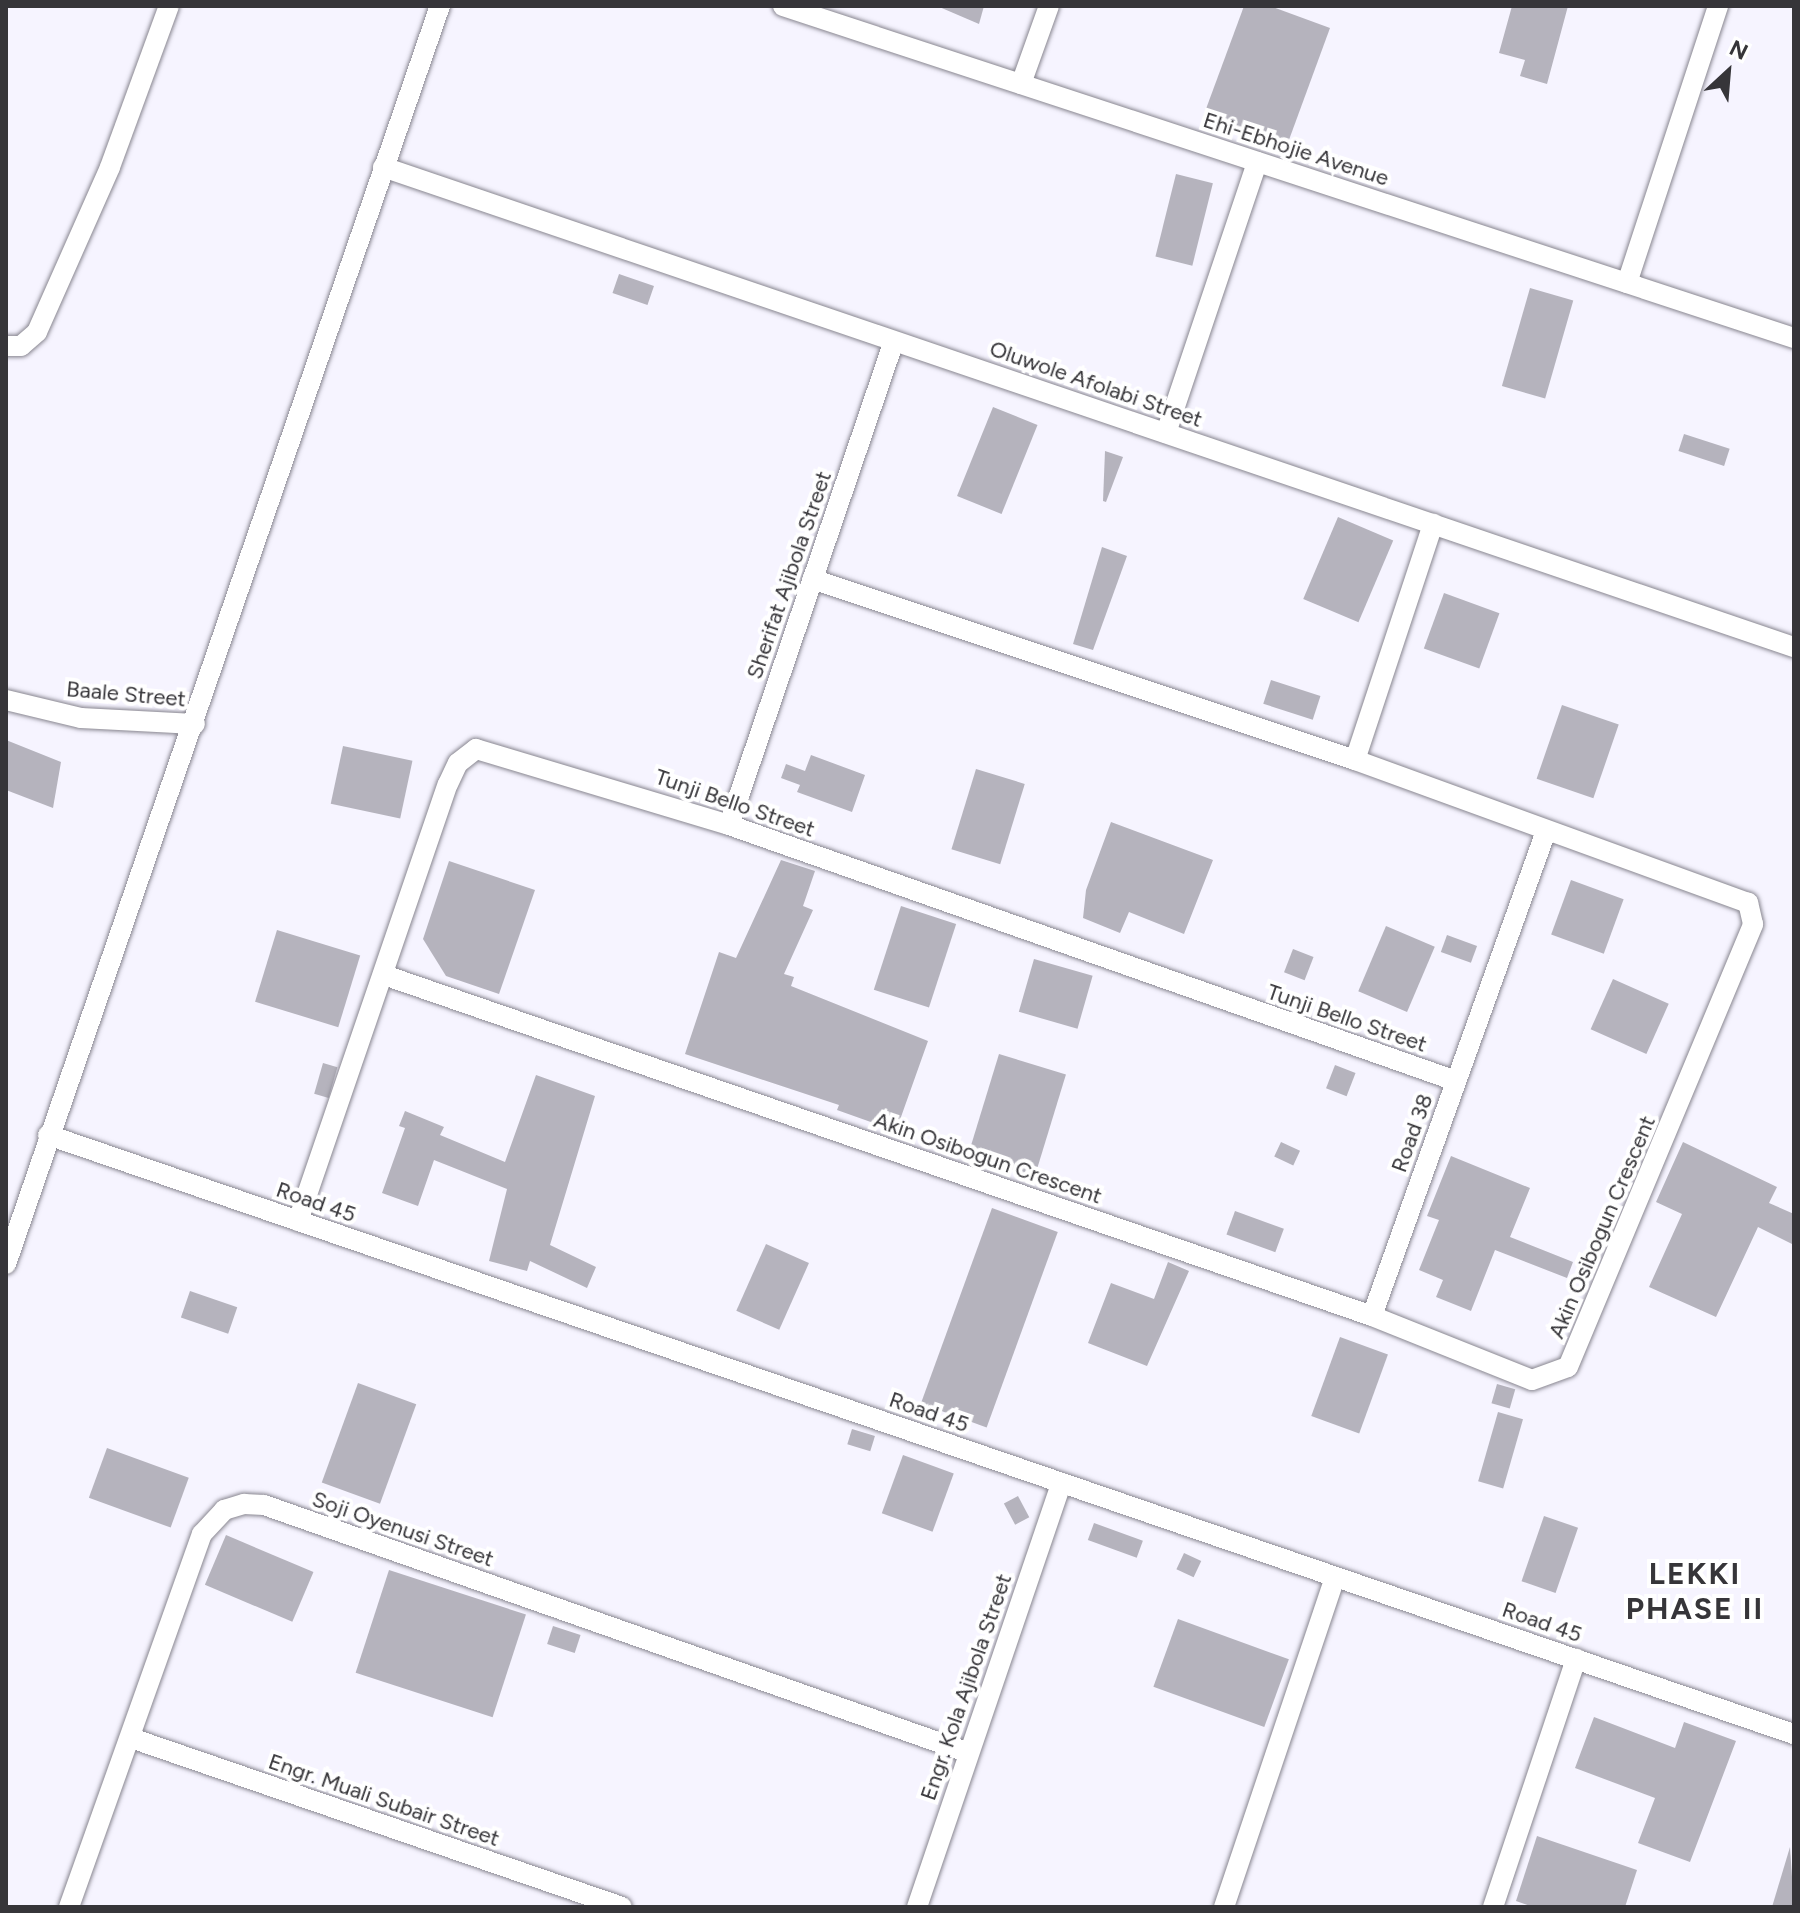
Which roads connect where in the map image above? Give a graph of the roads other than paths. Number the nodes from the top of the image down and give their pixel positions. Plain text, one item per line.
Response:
1 (169, 6) edge
2 (440, 6) edge
3 (783, 6) edge
4 (1049, 6) edge
5 (1718, 6) edge
6 (1021, 84) junction
7 (1257, 162) junction
8 (383, 167) junction
9 (1627, 283) junction
10 (1794, 338) edge
11 (894, 341) junction
12 (6, 346) edge
13 (1166, 433) junction
14 (1433, 524) junction
15 (812, 579) junction
16 (1794, 647) edge
17 (6, 700) edge
18 (195, 724) junction
19 (1355, 760) junction
20 (729, 825) junction
21 (1546, 831) junction
22 (384, 975) junction
23 (1456, 1081) junction
24 (48, 1135) junction
25 (298, 1221) junction
26 (12, 1227) edge
27 (6, 1264) edge
28 (1372, 1316) junction
29 (1061, 1483) junction
30 (1335, 1577) junction
31 (1576, 1659) junction
32 (1793, 1731) edge
33 (131, 1738) junction
34 (969, 1753) junction
35 (69, 1907) edge
36 (622, 1907) edge
37 (917, 1907) edge
38 (1224, 1907) edge
39 (1493, 1907) edge

1 - 12 street
2 - 8 street
3 - 6 street, Ehi-Ebhojie Avenue
4 - 6 street
5 - 9 street
6 - 7 street, Ehi-Ebhojie Avenue
7 - 9 street, Ehi-Ebhojie Avenue
7 - 13 street
8 - 11 street, Oluwole Afolabi Street
8 - 18 street
9 - 10 street, Ehi-Ebhojie Avenue
11 - 13 street, Oluwole Afolabi Street
11 - 15 street, Sherifat Ajibola Street
13 - 14 street, Oluwole Afolabi Street
14 - 16 street, Oluwole Afolabi Street
14 - 19 street
15 - 19 street, Akin Osibogun Crescent
15 - 20 street, Sherifat Ajibola Street
17 - 18 street, Baale Street
18 - 24 street
19 - 21 street, Akin Osibogun Crescent
20 - 22 street, Tunji Bello Street
20 - 23 street, Tunji Bello Street
21 - 23 street, Road 38
21 - 28 street, Akin Osibogun Crescent
22 - 25 street, Tunji Bello Street
22 - 28 street, Akin Osibogun Crescent
23 - 28 street, Road 38
24 - 25 street, Road 45
24 - 26 street
25 - 29 street, Road 45
26 - 27 street
29 - 30 street, Road 45
29 - 34 street, Engr. Kola Ajibola Street
30 - 31 street, Road 45
30 - 38 street
31 - 32 street, Road 45
31 - 39 street
33 - 34 street, Soji Oyenusi Street
33 - 35 street, Soji Oyenusi Street
33 - 36 street, Engr. Muali Subair Street
34 - 37 street, Engr. Kola Ajibola Street

